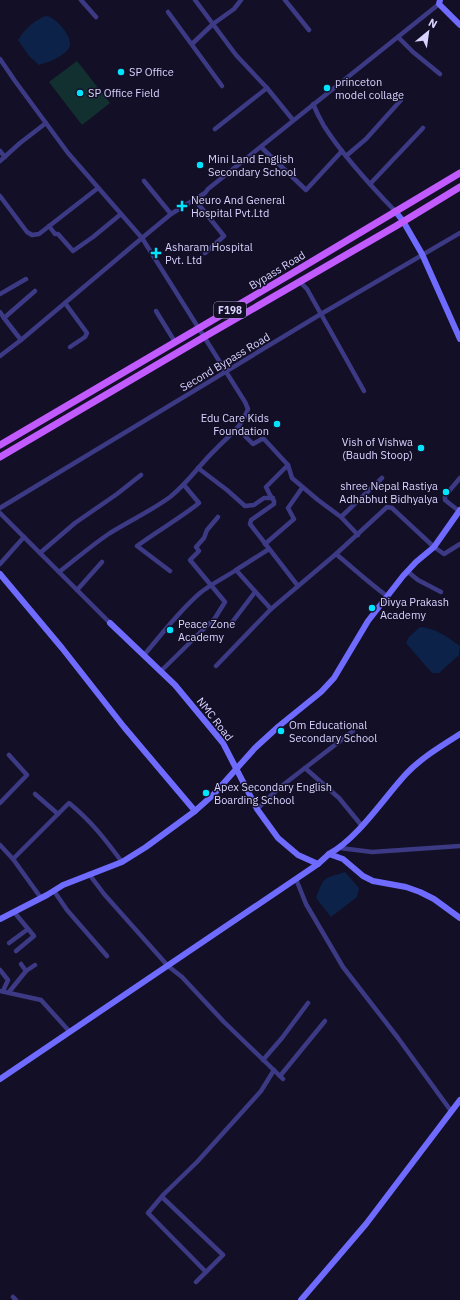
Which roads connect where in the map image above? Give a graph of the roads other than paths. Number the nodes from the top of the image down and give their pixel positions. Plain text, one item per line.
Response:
1 (81, 0) edge
2 (195, 0) edge
3 (241, 0) edge
4 (285, 0) edge
5 (439, 2) edge
6 (168, 12) dead end
7 (96, 17) dead end
8 (459, 22) edge
9 (213, 24) junction
10 (309, 30) dead end
11 (398, 37) junction
12 (192, 44) junction
13 (0, 59) edge
14 (440, 74) dead end
15 (222, 86) dead end
16 (267, 88) junction
17 (401, 100) dead end
18 (313, 104) junction
19 (293, 120) junction
20 (46, 123) junction
21 (423, 128) dead end
22 (215, 129) dead end
23 (261, 147) junction
24 (0, 151) edge
25 (342, 151) junction
26 (346, 156) junction
27 (5, 157) junction
28 (0, 161) edge
29 (460, 173) edge
30 (144, 181) dead end
31 (370, 184) junction
32 (460, 187) edge
33 (98, 188) junction
34 (0, 196) edge
35 (195, 200) junction
36 (395, 211) junction
37 (121, 214) junction
38 (171, 214) junction
39 (404, 221) junction
40 (49, 226) junction
41 (460, 233) edge
42 (142, 238) junction
43 (205, 253) dead end
44 (422, 254) junction
45 (26, 279) dead end
46 (300, 282) junction
47 (35, 291) dead end
48 (0, 294) edge
49 (65, 303) junction
50 (156, 311) dead end
51 (0, 312) edge
52 (321, 314) junction
53 (4, 318) junction
54 (199, 328) junction
55 (459, 336) edge
56 (204, 337) junction
57 (21, 340) junction
58 (175, 342) junction
59 (70, 347) dead end
60 (0, 356) edge
61 (226, 372) junction
62 (364, 391) dead end
63 (238, 429) junction
64 (0, 445) edge
65 (0, 457) edge
66 (288, 465) junction
67 (198, 468) junction
68 (141, 475) dead end
69 (382, 478) dead end
70 (460, 478) edge
71 (184, 485) junction
72 (302, 488) junction
73 (273, 498) junction
74 (0, 508) edge
75 (459, 511) edge
76 (0, 513) edge
77 (218, 517) dead end
78 (341, 517) junction
79 (358, 535) junction
80 (24, 537) junction
81 (265, 544) junction
82 (460, 544) edge
83 (434, 547) junction
84 (269, 549) junction
85 (40, 553) junction
86 (336, 554) junction
87 (102, 562) dead end
88 (0, 564) edge
89 (170, 570) dead end
90 (236, 570) junction
91 (407, 571) junction
92 (59, 572) junction
93 (0, 574) edge
94 (211, 585) junction
95 (298, 586) junction
96 (77, 590) junction
97 (255, 592) junction
98 (441, 592) dead end
99 (387, 596) junction
100 (271, 609) junction
101 (110, 623) joint
102 (230, 625) dead end
103 (144, 655) junction
104 (216, 666) dead end
105 (161, 671) junction
106 (353, 731) dead end
107 (460, 734) edge
108 (9, 755) dead end
109 (305, 768) junction
110 (236, 770) junction
111 (35, 794) dead end
112 (0, 803) edge
113 (257, 808) junction
114 (195, 811) junction
115 (58, 814) junction
116 (362, 826) junction
117 (0, 845) edge
118 (460, 846) edge
119 (340, 848) junction
120 (329, 854) junction
121 (13, 859) junction
122 (122, 862) junction
123 (318, 864) junction
124 (89, 874) junction
125 (296, 879) junction
126 (54, 891) junction
127 (41, 898) junction
128 (14, 912) junction
129 (460, 918) edge
130 (0, 919) edge
131 (28, 929) junction
132 (9, 943) dead end
133 (16, 951) dead end
134 (107, 956) dead end
135 (21, 964) dead end
136 (35, 965) dead end
137 (168, 966) junction
138 (0, 970) edge
139 (26, 971) junction
140 (4, 991) edge
141 (308, 1003) dead end
142 (325, 1021) dead end
143 (70, 1032) junction
144 (263, 1060) junction
145 (274, 1070) junction
146 (0, 1079) edge
147 (460, 1100) edge
148 (451, 1111) junction
149 (162, 1196) junction
150 (206, 1272) junction
151 (196, 1282) dead end
152 (301, 1300) edge

1 - 7 street
2 - 9 street
3 - 9 street
4 - 10 street
5 - 8 street
5 - 11 street
6 - 12 street
9 - 12 street
9 - 16 street
11 - 14 street
11 - 18 street
12 - 15 street
13 - 20 street
16 - 19 street
16 - 22 street
17 - 26 street
18 - 19 street
18 - 25 street
19 - 23 street
20 - 27 street
20 - 33 street
21 - 31 street
23 - 25 street
23 - 35 street
24 - 27 street
25 - 26 street
26 - 31 street
27 - 28 street
29 - 36 main road, Bypass Road / F198
30 - 38 street
31 - 36 street
32 - 39 main road, Bypass Road / F198
33 - 37 street
33 - 40 street
34 - 40 street
35 - 38 street
35 - 43 street
36 - 39 street
36 - 54 main road, Bypass Road / F198
37 - 40 street
37 - 42 street
38 - 42 street
39 - 44 street
39 - 46 main road, Bypass Road / F198
41 - 44 street, Second Bypass Road
42 - 49 street
42 - 54 street
44 - 52 street, Second Bypass Road
44 - 55 street
45 - 48 street
46 - 52 street
46 - 56 main road, Bypass Road / F198
47 - 53 street
49 - 57 street
49 - 59 street
50 - 58 street
51 - 53 street
52 - 61 street, Second Bypass Road
52 - 62 street
53 - 57 street
54 - 56 street
54 - 58 main road, Bypass Road / F198
56 - 61 street
56 - 65 main road, Bypass Road / F198
57 - 60 street
58 - 64 main road, Bypass Road / F198
61 - 63 street
61 - 74 street, Second Bypass Road
63 - 66 street
63 - 67 street
66 - 72 street
66 - 73 street
67 - 71 street
67 - 73 street
68 - 85 street
69 - 78 street
70 - 75 street
71 - 89 street
71 - 92 street
72 - 78 street
72 - 81 street
73 - 81 street
75 - 83 street
76 - 80 street, NMC Road
77 - 94 street
78 - 79 street
79 - 83 street
79 - 86 street
80 - 85 street, NMC Road
80 - 88 street
81 - 84 street
82 - 83 street
83 - 91 street
84 - 90 street
84 - 95 street
85 - 92 street, NMC Road
86 - 95 street
86 - 99 street
87 - 96 street
90 - 94 street
90 - 97 street
91 - 98 street
91 - 99 street
92 - 96 street, NMC Road
93 - 114 street
94 - 103 street
94 - 105 street
95 - 100 street
96 - 101 street, NMC Road
97 - 100 street
97 - 102 street
99 - 110 street
100 - 104 street
101 - 103 street, NMC Road
103 - 105 street, NMC Road
105 - 110 street, NMC Road
106 - 109 street
107 - 116 street
108 - 112 street
109 - 113 street
109 - 116 street
110 - 113 street, NMC Road
110 - 114 street
111 - 115 street
113 - 123 street, NMC Road
114 - 122 street
115 - 121 street
115 - 122 street
116 - 119 street
117 - 121 street
118 - 119 street
119 - 120 street
120 - 123 street
120 - 129 street
121 - 127 street
122 - 124 street
123 - 125 street
124 - 126 street
124 - 137 street
125 - 137 street
125 - 148 street
126 - 127 street
126 - 134 street
127 - 128 street
128 - 130 street
128 - 131 street
131 - 132 street
131 - 133 street
135 - 139 street
136 - 139 street
137 - 143 street
137 - 144 street
138 - 140 street
139 - 140 street
140 - 143 street
141 - 144 street
142 - 145 street
143 - 146 street
144 - 145 street
145 - 149 street
147 - 148 street
148 - 152 street
149 - 150 street
149 - 150 street
150 - 151 street

